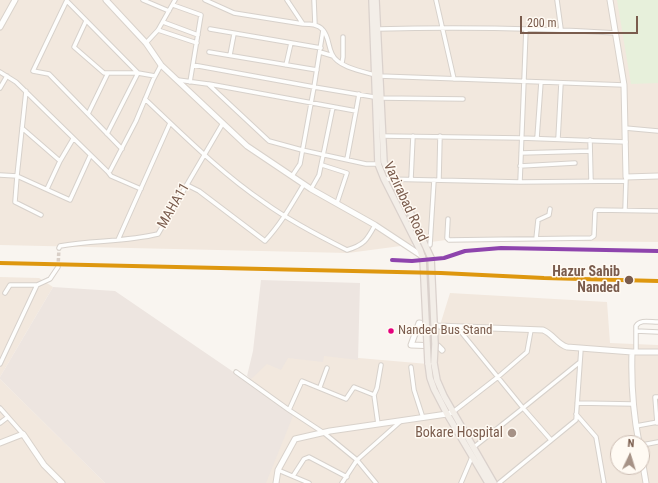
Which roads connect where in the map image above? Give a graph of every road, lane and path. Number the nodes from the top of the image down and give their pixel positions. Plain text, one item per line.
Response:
1 (15, 0) edge
2 (106, 0) edge
3 (114, 0) edge
4 (143, 0) edge
5 (175, 0) edge
6 (205, 0) edge
7 (287, 0) edge
8 (314, 0) edge
9 (372, 0) edge
10 (376, 0) edge
11 (436, 0) edge
12 (556, 0) edge
13 (610, 0) edge
14 (67, 1) edge
15 (209, 1) edge
16 (173, 4) junction
17 (112, 6) junction
18 (169, 11) junction
19 (2, 17) edge
20 (86, 21) junction
21 (163, 22) junction
22 (303, 24) junction
23 (315, 25) junction
24 (0, 27) edge
25 (442, 27) junction
26 (210, 29) dead end
27 (378, 29) junction
28 (526, 29) junction
29 (158, 30) junction
30 (323, 30) junction
31 (562, 30) junction
32 (616, 33) junction
33 (234, 34) junction
34 (198, 35) junction
35 (343, 37) dead end
36 (146, 43) junction
37 (291, 43) junction
38 (197, 44) junction
39 (320, 50) junction
40 (209, 52) dead end
41 (230, 55) junction
42 (333, 56) junction
43 (342, 63) junction
44 (161, 65) junction
45 (193, 65) junction
46 (286, 65) junction
47 (317, 70) junction
48 (0, 72) edge
49 (108, 73) junction
50 (138, 73) junction
51 (377, 75) junction
52 (7, 76) junction
53 (156, 76) junction
54 (454, 79) junction
55 (178, 80) junction
56 (190, 82) junction
57 (523, 82) junction
58 (541, 82) junction
59 (561, 83) junction
60 (208, 84) junction
61 (624, 85) junction
62 (314, 87) junction
63 (0, 88) edge
64 (26, 91) junction
65 (359, 94) junction
66 (378, 97) junction
67 (145, 99) junction
68 (463, 99) dead end
69 (311, 102) junction
70 (333, 106) junction
71 (356, 111) junction
72 (88, 114) junction
73 (170, 123) junction
74 (223, 123) junction
75 (22, 128) junction
76 (625, 128) junction
77 (658, 131) edge
78 (107, 134) junction
79 (382, 136) junction
80 (413, 136) junction
81 (440, 136) junction
82 (72, 138) junction
83 (521, 138) junction
84 (537, 138) junction
85 (558, 139) junction
86 (590, 140) junction
87 (626, 142) junction
88 (122, 149) junction
89 (302, 150) junction
90 (590, 150) junction
91 (521, 153) junction
92 (324, 154) junction
93 (204, 155) junction
94 (90, 156) junction
95 (347, 159) junction
96 (60, 161) junction
97 (575, 163) dead end
98 (381, 164) junction
99 (322, 165) junction
100 (520, 166) junction
101 (108, 172) junction
102 (0, 175) edge
103 (16, 176) junction
104 (292, 176) junction
105 (658, 176) edge
106 (391, 178) junction
107 (384, 179) junction
108 (411, 179) junction
109 (626, 179) junction
110 (434, 180) junction
111 (439, 180) junction
112 (591, 181) junction
113 (520, 182) junction
114 (187, 184) junction
115 (304, 184) junction
116 (47, 189) junction
117 (141, 189) junction
118 (311, 189) junction
119 (337, 203) junction
120 (550, 209) dead end
121 (625, 210) junction
122 (658, 211) edge
123 (41, 215) dead end
124 (285, 215) junction
125 (448, 219) dead end
126 (375, 224) junction
127 (536, 239) junction
128 (118, 240) junction
129 (430, 244) dead end
130 (59, 248) dead end
131 (423, 257) junction
132 (58, 267) tunnel mouth
133 (37, 285) junction
134 (6, 293) dead end
135 (658, 322) edge
136 (457, 327) junction
137 (531, 330) junction
138 (636, 331) junction
139 (658, 332) edge
140 (581, 349) junction
141 (442, 350) dead end
142 (634, 352) junction
143 (658, 352) edge
144 (580, 362) junction
145 (431, 363) junction
146 (0, 364) edge
147 (381, 364) dead end
148 (411, 367) dead end
149 (327, 368) dead end
150 (236, 372) dead end
151 (498, 378) junction
152 (320, 387) junction
153 (374, 395) junction
154 (658, 397) edge
155 (577, 403) junction
156 (633, 404) junction
157 (0, 408) edge
158 (523, 408) junction
159 (289, 410) junction
160 (453, 412) junction
161 (447, 414) junction
162 (576, 414) junction
163 (8, 417) junction
164 (423, 418) junction
165 (401, 421) junction
166 (658, 422) edge
167 (0, 423) edge
168 (378, 424) junction
169 (636, 426) junction
170 (464, 431) junction
171 (324, 433) junction
172 (23, 434) junction
173 (459, 434) junction
174 (638, 435) edge
175 (551, 440) junction
176 (0, 443) edge
177 (474, 447) junction
178 (472, 457) junction
179 (357, 460) junction
180 (278, 470) junction
181 (293, 476) junction
182 (346, 476) junction
183 (62, 483) edge
184 (276, 483) edge
185 (309, 483) edge
186 (342, 483) edge
187 (376, 483) edge
188 (462, 483) edge
189 (488, 483) edge
190 (494, 483) edge
191 (499, 483) edge
192 (604, 483) edge

1 - 19 street
2 - 17 street
3 - 17 street
4 - 18 street
5 - 16 street
6 - 15 street
7 - 22 street
8 - 23 street
9 - 51 main road, Vazirabad Road
10 - 27 main road, Vazirabad Road
11 - 25 street
12 - 31 street
13 - 32 street
14 - 20 street
14 - 72 street
15 - 22 street
16 - 18 street
16 - 34 street
17 - 36 street
18 - 21 street
19 - 24 street
20 - 49 street
20 - 50 street
21 - 29 street
21 - 34 street
22 - 23 street
23 - 30 street
25 - 27 street
25 - 28 street
25 - 54 street
26 - 33 street
27 - 51 main road, Vazirabad Road
28 - 31 street
28 - 57 street
29 - 36 street
29 - 38 street
30 - 39 street
30 - 42 street
31 - 32 street
32 - 61 street
33 - 37 street
33 - 41 street
34 - 38 street
35 - 43 street
36 - 44 street
37 - 39 street
37 - 46 street
38 - 45 street
39 - 42 street
39 - 47 street
40 - 41 street
41 - 46 street
42 - 43 street
43 - 51 street
44 - 53 street
44 - 55 street
45 - 56 street
45 - 62 street
46 - 47 street
47 - 62 street
48 - 52 street
49 - 50 street
49 - 72 street
50 - 53 street
50 - 78 street
51 - 54 street
51 - 66 main road, Vazirabad Road
52 - 63 street
52 - 64 street
53 - 67 street
54 - 57 street
55 - 56 street
55 - 74 street
56 - 60 street
57 - 58 street
57 - 83 street
58 - 59 street
58 - 84 street
59 - 61 street
59 - 85 street
60 - 69 street
60 - 89 street
61 - 76 street
62 - 65 street
62 - 69 street
64 - 75 street
64 - 82 street
65 - 66 street
65 - 71 street
66 - 68 street
66 - 79 main road, Vazirabad Road
66 - 98 main road, Vazirabad Road
67 - 73 street
67 - 88 street
69 - 70 street
69 - 89 street
70 - 71 street
70 - 92 street
71 - 95 street
72 - 78 street
73 - 93 street
73 - 117 street
74 - 93 street, MAHA11
74 - 104 street
75 - 96 street
75 - 103 street
76 - 77 street
76 - 87 street
78 - 88 street
79 - 80 street
79 - 98 main road, Vazirabad Road
80 - 81 street
80 - 108 street
81 - 83 street
81 - 111 street
82 - 94 street
82 - 96 street
83 - 84 street
83 - 91 street
84 - 85 street
85 - 86 street
86 - 87 street
86 - 90 street
87 - 109 street
88 - 101 street
89 - 92 street
89 - 104 street
90 - 91 street
90 - 112 street
91 - 100 street
92 - 95 street
92 - 99 street
93 - 114 street, MAHA11
93 - 124 street
94 - 101 street
94 - 116 street
95 - 98 street
96 - 116 street
97 - 100 street
98 - 106 main road, Vazirabad Road
98 - 107 main road, Vazirabad Road
99 - 118 street
99 - 119 street
100 - 113 street
101 - 117 street
102 - 103 street
103 - 116 street
103 - 123 street
104 - 115 street
105 - 109 street
106 - 107 street
106 - 108 street
106 - 145 main road, Vazirabad Road, bridge
107 - 131 main road, Vazirabad Road
108 - 110 street
109 - 112 street
109 - 121 street
110 - 111 street
110 - 129 street
111 - 113 street
112 - 113 street
114 - 124 street
114 - 128 street, MAHA11
115 - 118 street
115 - 124 street
117 - 128 street
118 - 119 street
119 - 126 street
120 - 127 street
121 - 122 street
121 - 127 street
124 - 126 street
125 - 127 street
126 - 131 street
128 - 130 street, MAHA11
131 - 145 main road, Vazirabad Road, bridge
132 - 133 street
133 - 134 street
133 - 146 street
135 - 138 street
136 - 137 street
136 - 141 street
136 - 151 street
137 - 140 street
137 - 151 street
138 - 139 street
138 - 142 street
140 - 142 street
140 - 144 street
142 - 143 street
142 - 156 street
144 - 155 street
144 - 158 street
145 - 160 main road, Vazirabad Road
145 - 161 main road, Vazirabad Road
147 - 153 street
148 - 164 street
149 - 152 street
150 - 159 street
151 - 158 street
151 - 160 street
152 - 153 street
152 - 159 street
153 - 168 street
154 - 166 street
155 - 156 street
155 - 162 street
156 - 169 street
157 - 163 street
158 - 175 street
158 - 177 street
159 - 171 street
160 - 161 street
160 - 170 main road, Vazirabad Road
161 - 164 street
161 - 173 main road, Vazirabad Road
162 - 175 street
162 - 192 street
163 - 167 street
163 - 172 street
164 - 165 street
165 - 168 street
165 - 179 street
166 - 169 street
168 - 171 street
169 - 174 street
170 - 173 main road
170 - 177 main road, Vazirabad Road
171 - 179 street
171 - 180 street
172 - 176 street
172 - 183 street
173 - 178 main road, Vazirabad Road
175 - 191 street
177 - 190 main road, Vazirabad Road
178 - 188 street
178 - 189 main road, Vazirabad Road
179 - 182 street
179 - 187 street
180 - 181 street
180 - 184 street
181 - 182 street
181 - 185 street
182 - 186 street

